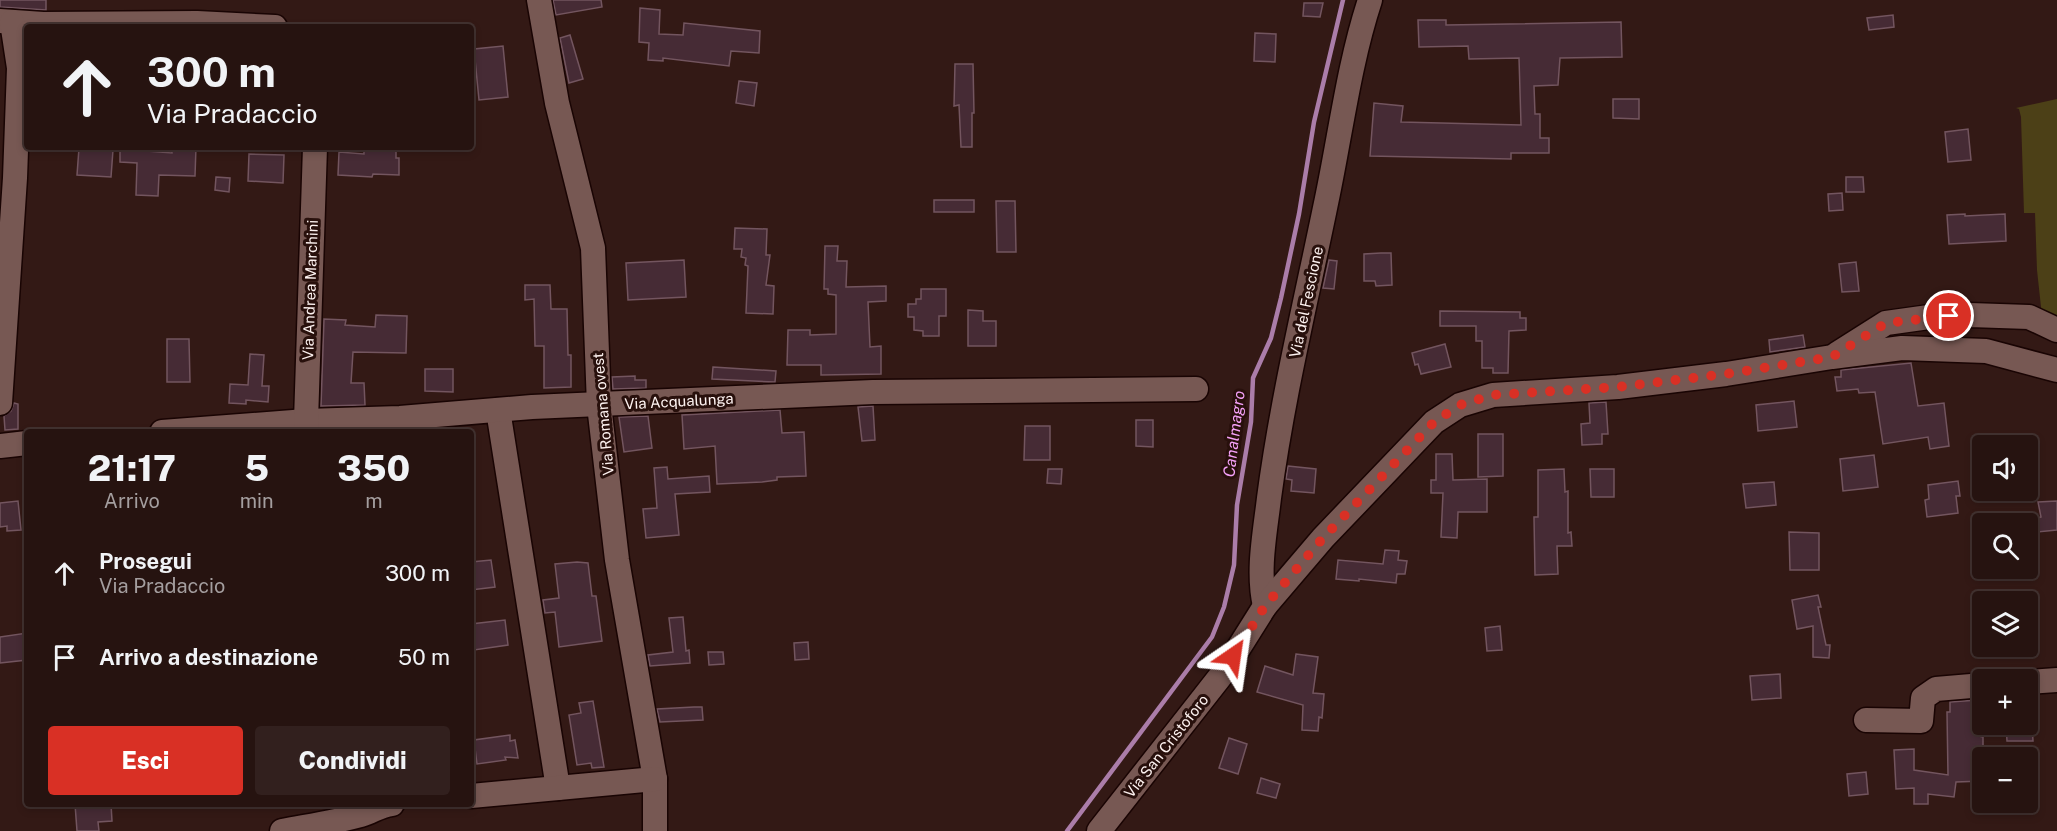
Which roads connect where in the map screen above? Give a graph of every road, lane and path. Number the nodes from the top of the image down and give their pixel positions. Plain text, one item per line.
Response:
1 (539, 0) edge
2 (1370, 0) edge
3 (6, 21) edge
4 (43, 24) edge
5 (43, 24) edge
6 (228, 24) edge
7 (315, 150) edge
8 (2057, 330) edge
9 (1832, 357) junction
10 (2057, 370) edge
11 (1196, 388) dead end
12 (0, 403) edge
13 (599, 405) junction
14 (498, 410) junction
15 (401, 425) edge
16 (306, 427) edge
17 (248, 429) edge
18 (24, 443) edge
19 (0, 446) edge
20 (1265, 606) junction
21 (2057, 680) edge
22 (2038, 681) edge
23 (1972, 686) edge
24 (1866, 720) dead end
25 (655, 779) junction
26 (558, 788) junction
27 (474, 796) edge
28 (378, 807) edge
29 (282, 831) edge
30 (655, 831) edge
31 (1099, 831) edge

1 - 13 street, Via Romana ovest
2 - 20 street, Via del Fescione
3 - 4 street
3 - 12 street
5 - 6 street
7 - 16 street, Via Andrea Marchini
8 - 9 street
9 - 10 street, Via San Cristoforo
9 - 20 street, Via San Cristoforo
11 - 13 street, Via Acqualunga
13 - 14 street, Via Acqualunga
13 - 25 street, Via Romana ovest
14 - 15 street, Via Acqualunga
14 - 26 street
15 - 16 street, Via Acqualunga
16 - 17 street, Via Acqualunga
18 - 19 street
20 - 31 street, Via San Cristoforo
21 - 22 street
23 - 24 street
25 - 26 street
25 - 30 street, Via Romana ovest
26 - 27 street
28 - 29 street

